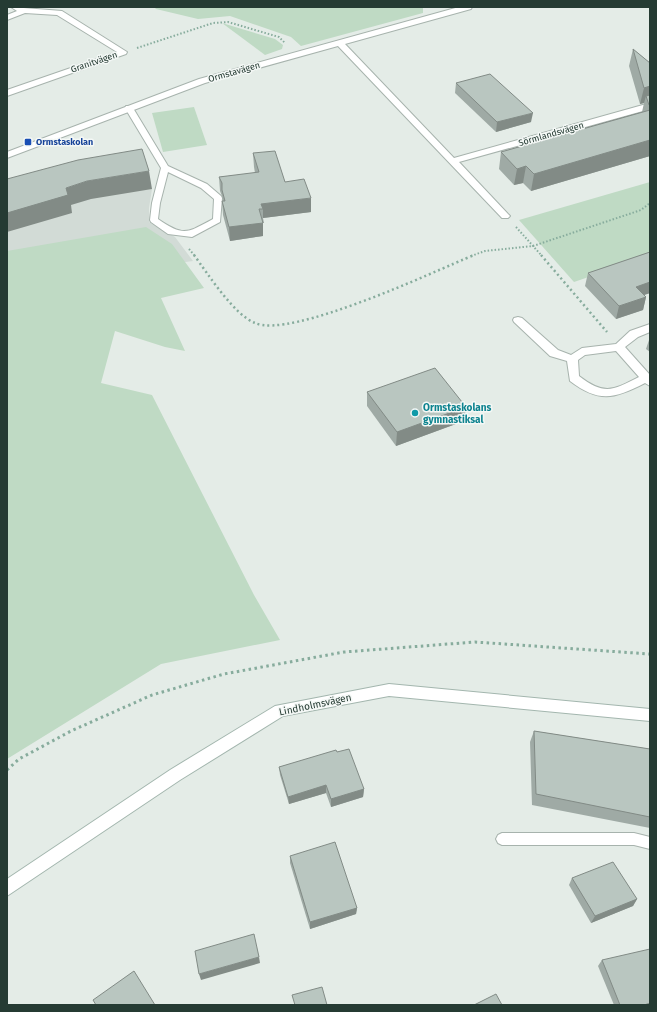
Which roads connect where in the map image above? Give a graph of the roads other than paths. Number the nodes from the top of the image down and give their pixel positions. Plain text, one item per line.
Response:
1 (15, 7) edge
2 (468, 7) edge
3 (24, 10) junction
4 (7, 18) edge
5 (339, 42) junction
6 (7, 93) edge
7 (650, 106) edge
8 (129, 108) junction
9 (7, 155) edge
10 (453, 161) junction
11 (165, 168) junction
12 (505, 216) road end
13 (518, 320) dead end
14 (650, 328) edge
15 (619, 346) junction
16 (572, 359) junction
17 (648, 380) edge
18 (650, 715) edge
19 (502, 839) dead end
20 (650, 843) edge
21 (7, 888) edge

1 - 3 street, Granitvägen
2 - 5 street, Ormstavägen
3 - 4 street
3 - 6 street, Granitvägen
5 - 8 street, Ormstavägen
5 - 10 street
7 - 10 street, Sörmlandsvägen
8 - 9 street, Ormstavägen
8 - 11 lane
10 - 12 street
11 - 11 lane
13 - 16 street
14 - 15 street
15 - 16 street
15 - 17 street
16 - 17 street
18 - 21 street, Lindholmsvägen
19 - 20 lane

